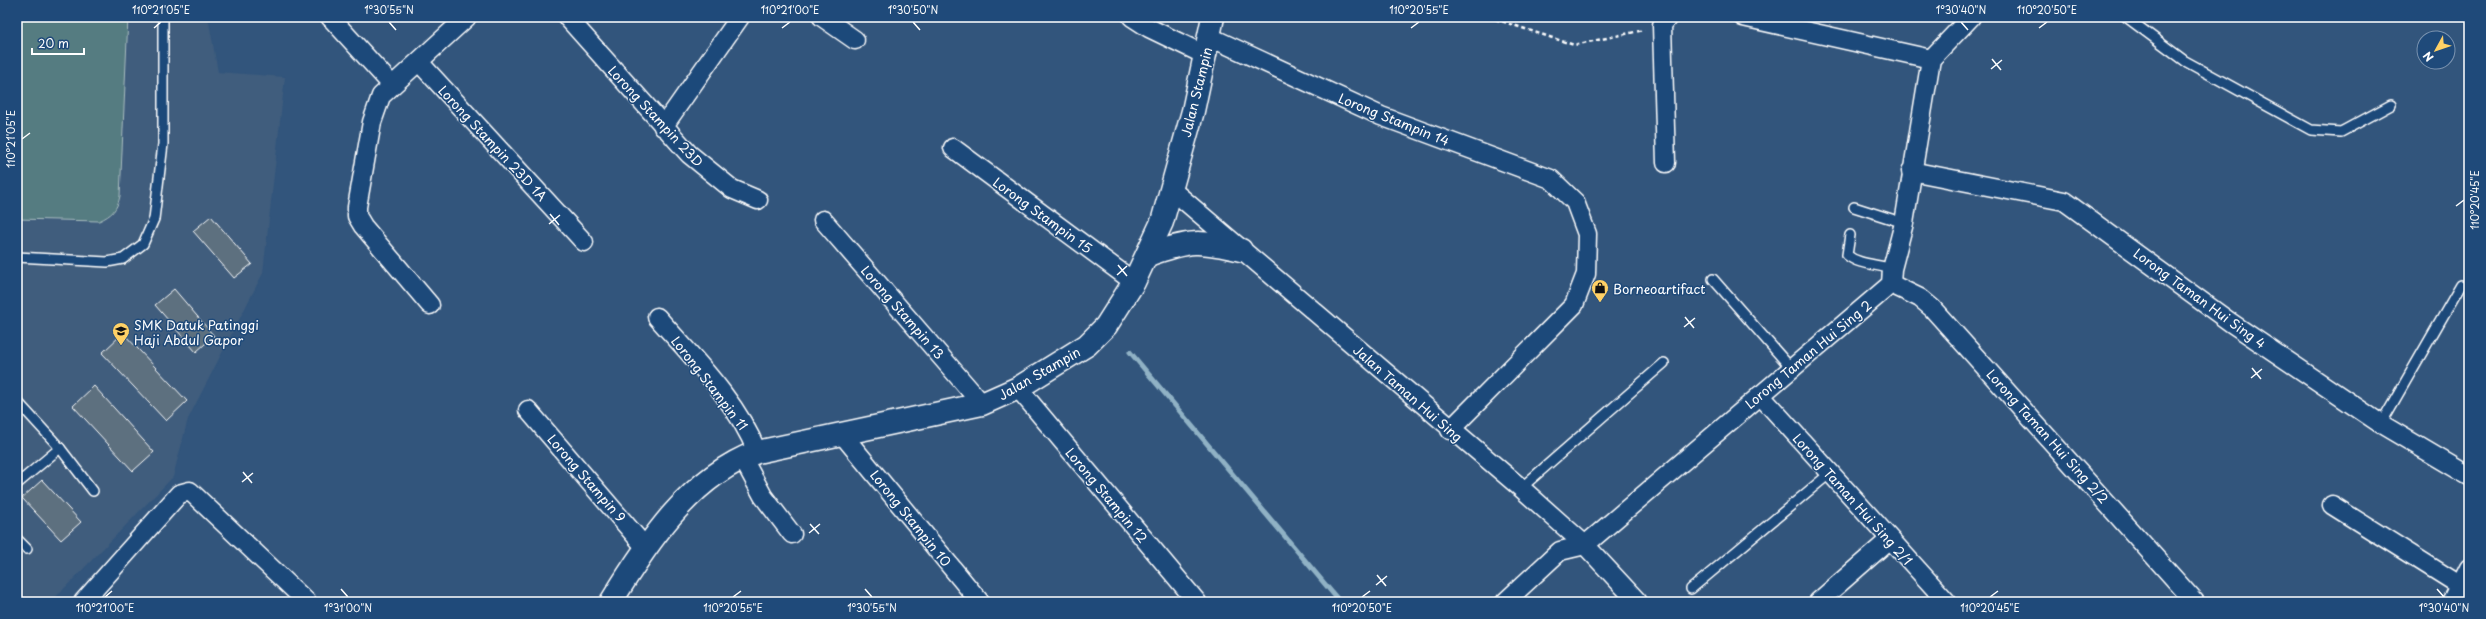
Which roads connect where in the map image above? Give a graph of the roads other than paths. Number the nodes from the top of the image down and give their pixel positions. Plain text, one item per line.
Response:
1 (163, 17) edge
2 (330, 17) edge
3 (467, 17) edge
4 (567, 17) edge
5 (740, 17) edge
6 (822, 17) edge
7 (1132, 17) edge
8 (1743, 17) edge
9 (1971, 17) edge
10 (2126, 17) edge
11 (1665, 21) edge
12 (1209, 36) edge
13 (855, 40) dead end
14 (1931, 59) junction
15 (419, 62) junction
16 (391, 84) junction
17 (2391, 105) dead end
18 (663, 127) junction
19 (952, 148) dead end
20 (1666, 163) dead end
21 (1911, 171) junction
22 (1172, 190) junction
23 (758, 200) dead end
24 (1854, 207) dead end
25 (823, 220) dead end
26 (1904, 223) junction
27 (1850, 235) dead end
28 (584, 242) dead end
29 (1242, 250) junction
30 (1148, 255) junction
31 (17, 257) edge
32 (1891, 277) junction
33 (1713, 279) dead end
34 (1134, 282) junction
35 (2461, 285) dead end
36 (430, 305) dead end
37 (657, 318) dead end
38 (1664, 363) dead end
39 (1791, 368) junction
40 (1018, 388) junction
41 (1760, 395) junction
42 (17, 401) edge
43 (982, 404) junction
44 (528, 410) dead end
45 (2381, 424) junction
46 (1450, 430) junction
47 (842, 434) junction
48 (60, 448) junction
49 (750, 454) junction
50 (1829, 474) junction
51 (2469, 476) edge
52 (17, 484) edge
53 (1521, 488) junction
54 (93, 491) dead end
55 (2332, 505) dead end
56 (792, 534) dead end
57 (17, 538) edge
58 (1889, 540) junction
59 (1585, 545) junction
60 (646, 547) junction
61 (27, 549) dead end
62 (2469, 568) edge
63 (2464, 588) edge
64 (1691, 589) dead end
65 (83, 602) edge
66 (307, 602) edge
67 (611, 602) edge
68 (980, 602) edge
69 (1197, 602) edge
70 (1505, 602) edge
71 (1638, 602) edge
72 (1818, 602) edge
73 (1947, 602) edge
74 (2195, 602) edge
75 (2452, 602) edge

1 - 31 lane
2 - 16 street
3 - 15 street
4 - 18 street, Lorong Stampin 23D
5 - 18 street
6 - 13 street
7 - 12 street, Lorong Stampin 14
8 - 14 street
9 - 14 street
10 - 17 lane
11 - 20 street
12 - 22 street, Jalan Stampin
12 - 46 street, Lorong Stampin 14
14 - 21 street
15 - 16 street
15 - 28 street, Lorong Stampin 23D 1A
16 - 36 street
18 - 23 street, Lorong Stampin 23D
19 - 34 street, Lorong Stampin 15
21 - 26 street
21 - 45 street, Lorong Taman Hui Sing 4
22 - 29 street, Jalan Taman Hui Sing
22 - 30 street, Jalan Stampin
24 - 26 lane
25 - 43 street, Lorong Stampin 13
26 - 32 street
27 - 32 lane
29 - 30 street
29 - 46 street, Jalan Taman Hui Sing
30 - 34 street, Jalan Stampin
32 - 39 street, Lorong Taman Hui Sing 2
32 - 74 street, Lorong Taman Hui Sing 2/2
33 - 39 lane
34 - 40 street, Jalan Stampin
35 - 45 lane
37 - 49 street, Lorong Stampin 11
38 - 53 lane
39 - 41 street, Lorong Taman Hui Sing 2
40 - 43 street, Jalan Stampin
40 - 69 street, Lorong Stampin 12
41 - 50 street, Lorong Taman Hui Sing 2/1
41 - 59 street, Lorong Taman Hui Sing 2
42 - 48 lane
43 - 47 street, Jalan Stampin
44 - 60 street, Lorong Stampin 9
45 - 51 street, Lorong Taman Hui Sing 4
46 - 53 street, Jalan Taman Hui Sing
47 - 49 street, Jalan Stampin
47 - 68 street, Lorong Stampin 10
48 - 52 lane
48 - 54 lane
49 - 56 street, Lorong Stampin 11
49 - 60 street, Jalan Stampin
50 - 58 street, Lorong Taman Hui Sing 2/1
50 - 64 lane
53 - 59 street, Jalan Taman Hui Sing
55 - 63 street
57 - 61 lane
58 - 72 street
58 - 73 street, Lorong Taman Hui Sing 2/1
59 - 70 street, Lorong Taman Hui Sing 2
59 - 71 street, Jalan Taman Hui Sing
60 - 67 street, Jalan Stampin
62 - 63 street
63 - 75 street
65 - 66 street

